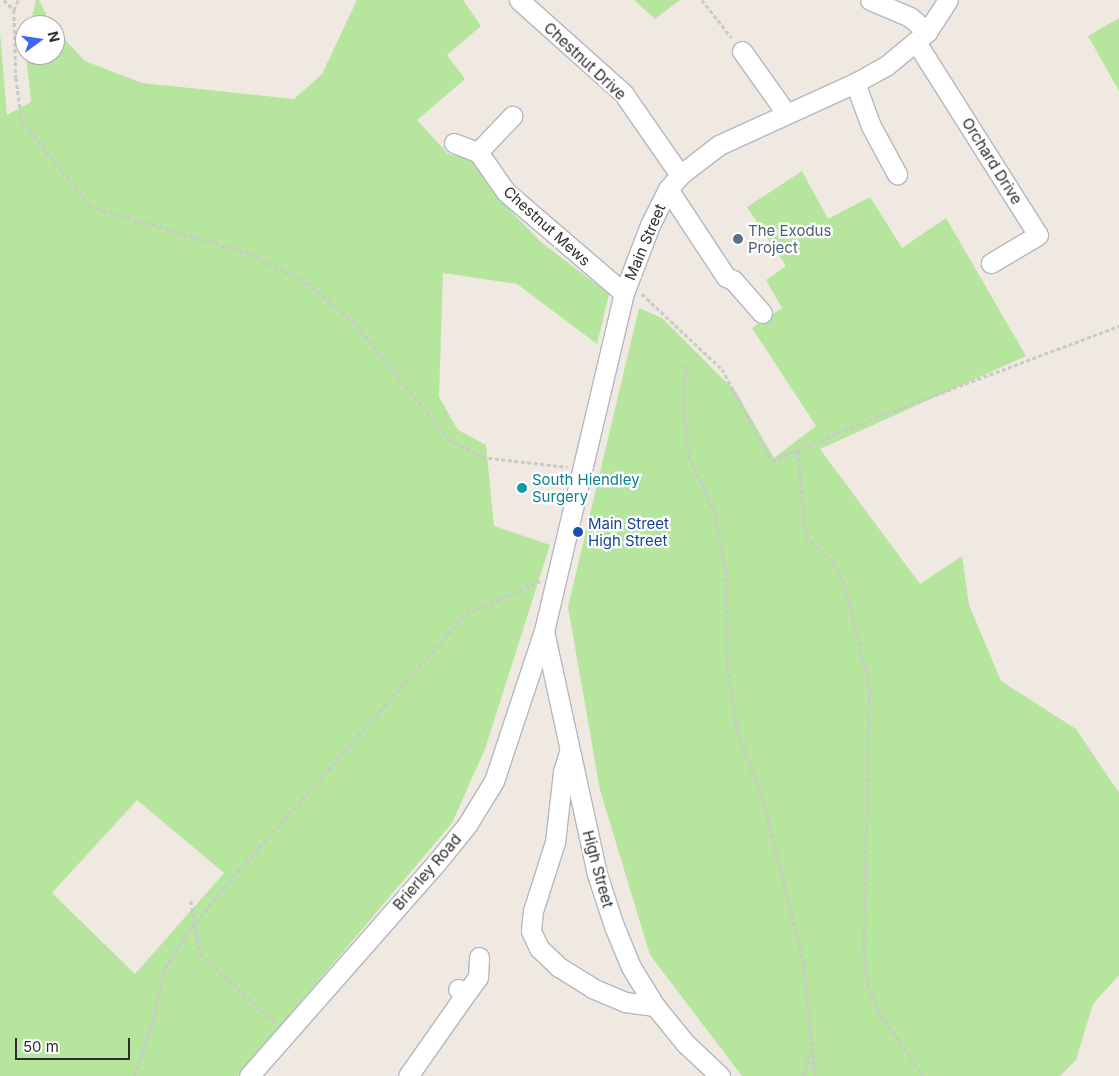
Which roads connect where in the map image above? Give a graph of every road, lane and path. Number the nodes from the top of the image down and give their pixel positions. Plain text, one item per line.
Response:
1 (4, 0) edge
2 (18, 0) edge
3 (519, 0) edge
4 (702, 0) edge
5 (870, 0) edge
6 (948, 0) edge
7 (14, 10) junction
8 (922, 37) junction
9 (742, 51) joint
10 (855, 83) junction
11 (786, 113) junction
12 (512, 116) dead end
13 (454, 143) dead end
14 (478, 152) junction
15 (897, 174) dead end
16 (674, 182) junction
17 (991, 263) dead end
18 (626, 287) junction
19 (762, 313) dead end
20 (1119, 326) edge
21 (686, 365) dead end
22 (798, 451) junction
23 (583, 469) junction
24 (558, 576) junction
25 (544, 631) junction
26 (570, 746) junction
27 (191, 901) dead end
28 (195, 924) junction
29 (479, 957) dead end
30 (655, 1006) junction
31 (287, 1032) junction
32 (811, 1049) junction
33 (134, 1076) edge
34 (249, 1076) edge
35 (408, 1076) edge
36 (720, 1076) edge
37 (803, 1076) edge
38 (815, 1076) edge
39 (923, 1076) edge

1 - 7 path
2 - 7 path
3 - 16 street, Chestnut Drive
4 - 9 path
5 - 8 street
6 - 8 street, Main Street
7 - 23 path
8 - 10 street, Main Street
8 - 17 street, Orchard Drive
9 - 11 street
10 - 11 street, Main Street
10 - 15 street
11 - 16 street, Main Street
12 - 14 street
13 - 14 street
14 - 18 street, Chestnut Mews
16 - 18 street, Main Street
16 - 19 street, Chestnut Drive
18 - 22 path
18 - 23 street, Main Street
20 - 22 path
21 - 32 path
22 - 39 path
23 - 24 street, Main Street
24 - 25 street, Main Street
24 - 28 path
25 - 26 street, High Street
25 - 31 street, Brierley Road
26 - 30 street, High Street
26 - 30 street
27 - 28 path
28 - 31 path
28 - 33 path
29 - 35 street
30 - 36 street, High Street
31 - 34 street, Brierley Road
32 - 37 path
32 - 38 path

